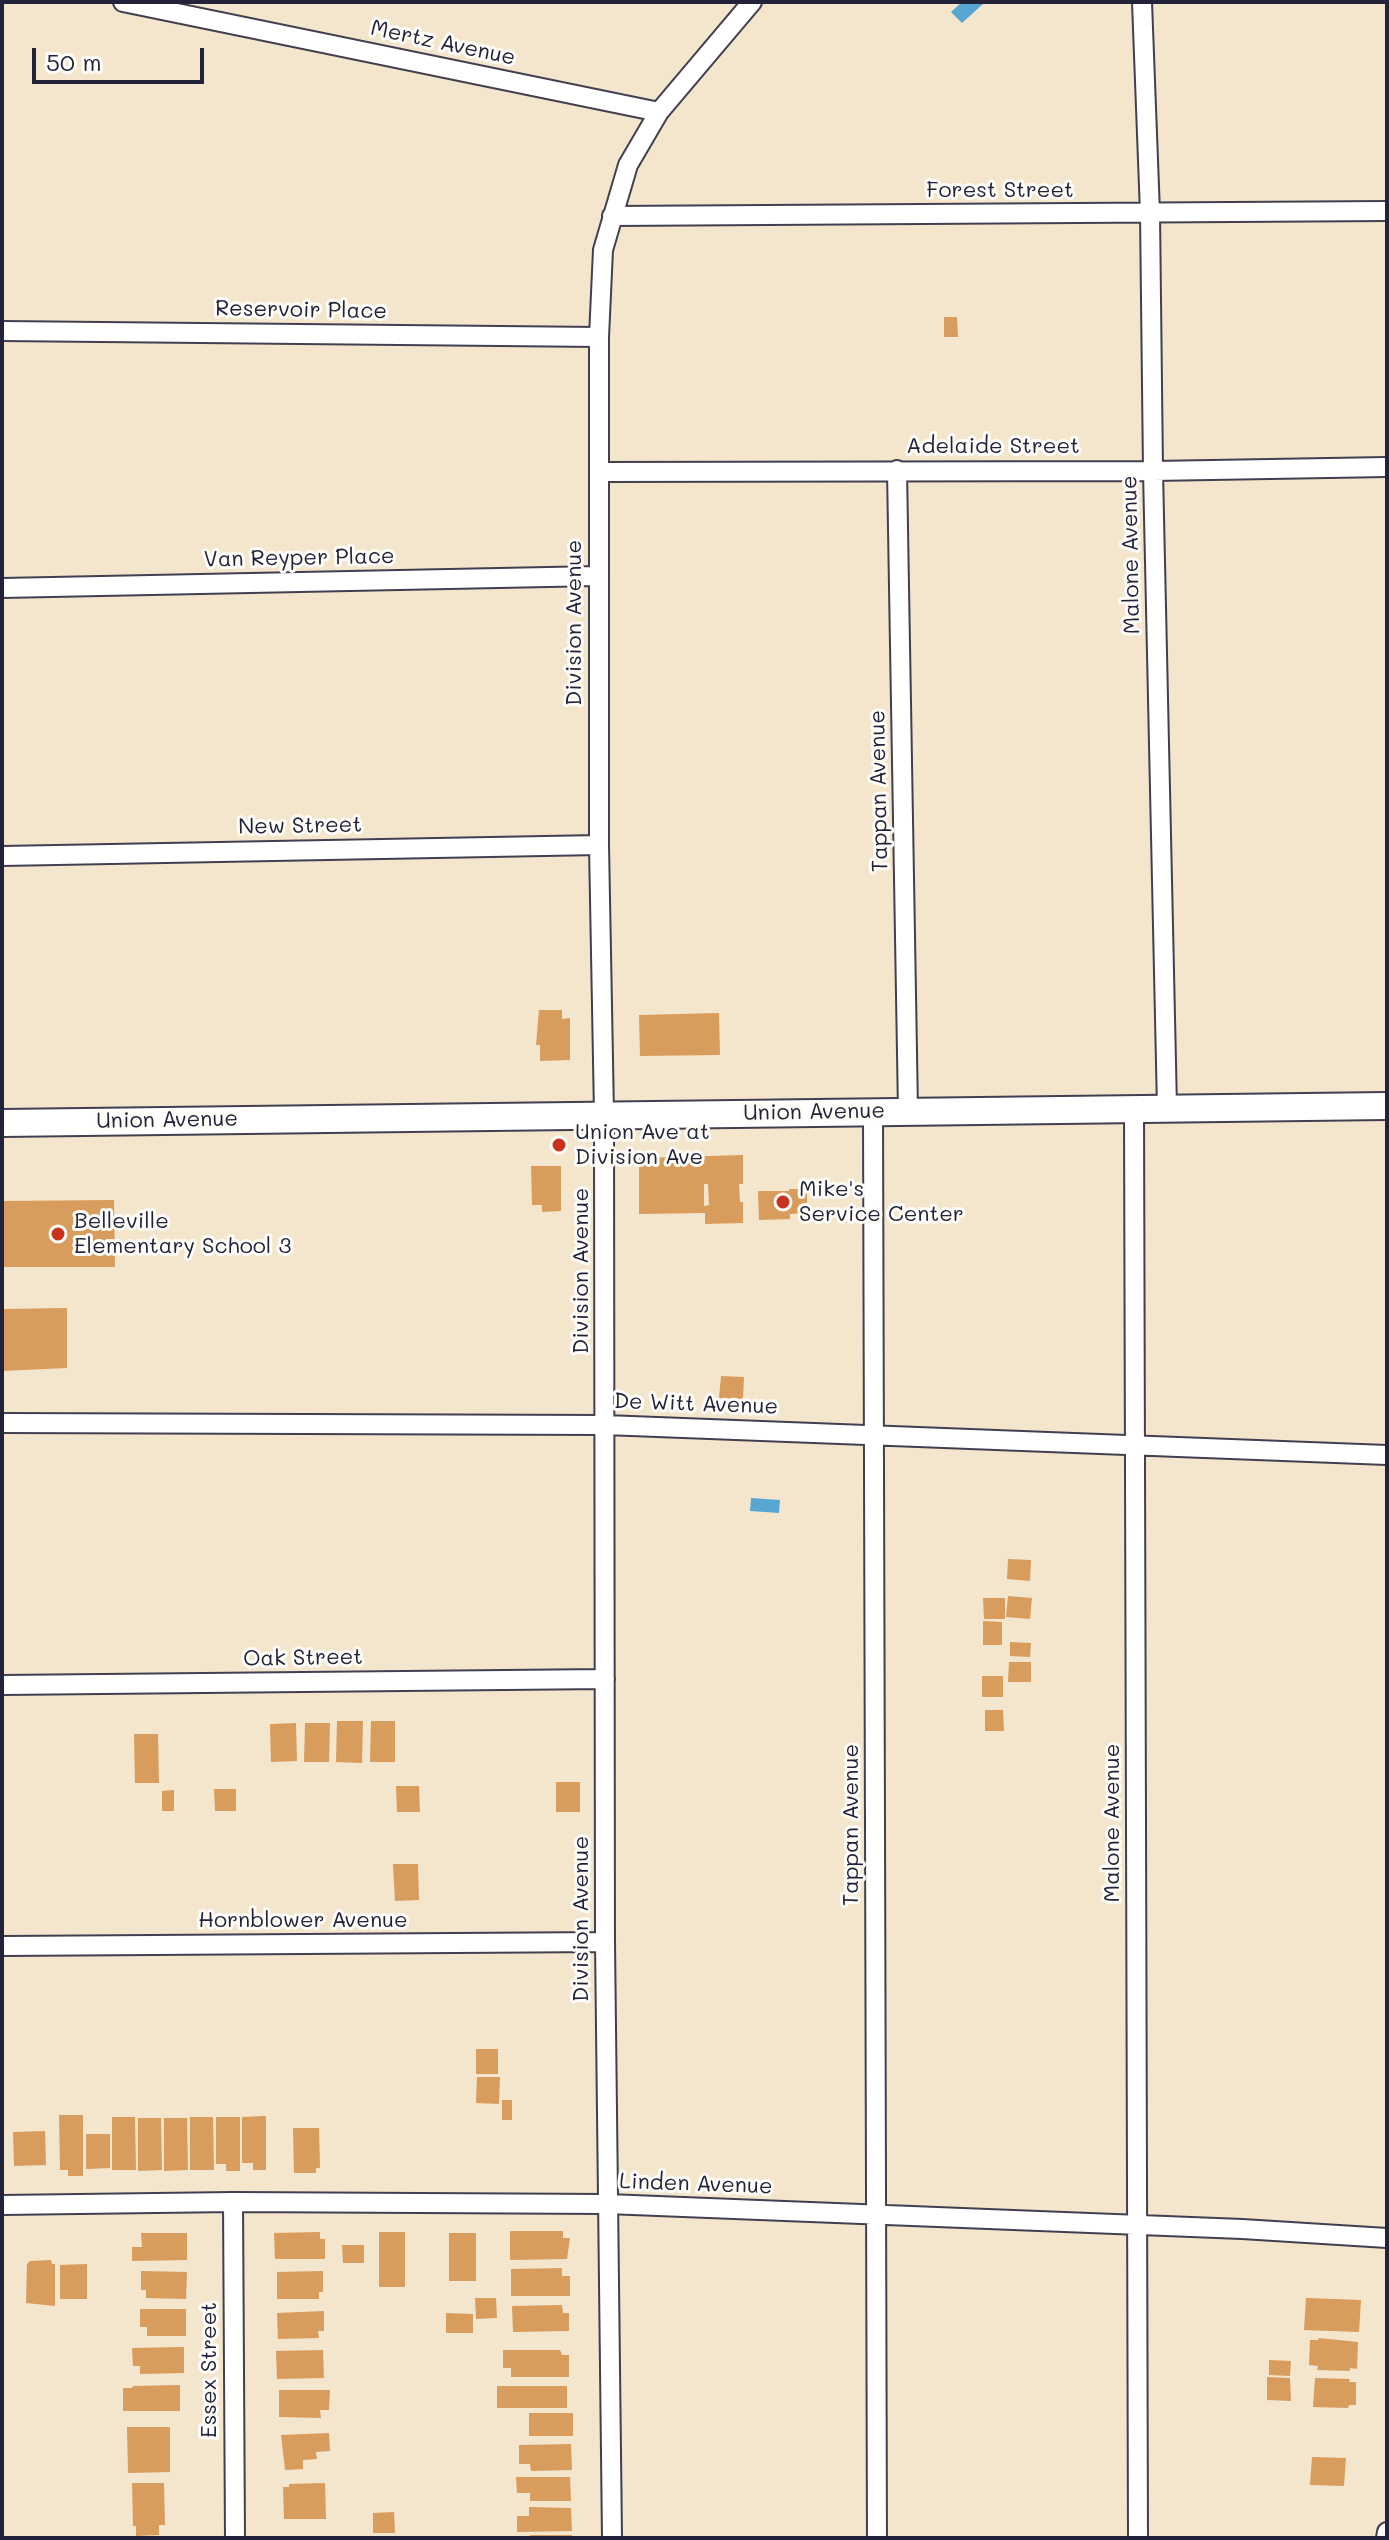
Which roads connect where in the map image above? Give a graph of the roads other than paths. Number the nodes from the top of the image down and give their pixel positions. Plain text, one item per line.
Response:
1 (123, 2) edge
2 (752, 2) edge
3 (1142, 2) edge
4 (659, 112) junction
5 (1387, 211) edge
6 (1150, 213) junction
7 (612, 216) junction
8 (2, 331) edge
9 (599, 337) junction
10 (1387, 467) edge
11 (897, 470) junction
12 (1153, 471) junction
13 (599, 472) junction
14 (598, 576) junction
15 (2, 588) edge
16 (599, 845) junction
17 (2, 856) edge
18 (1387, 1106) edge
19 (1167, 1108) junction
20 (1134, 1109) junction
21 (908, 1111) junction
22 (873, 1112) junction
23 (604, 1114) junction
24 (2, 1123) edge
25 (2, 1423) edge
26 (605, 1425) junction
27 (872, 1434) junction
28 (1136, 1445) junction
29 (1387, 1455) edge
30 (605, 1679) junction
31 (2, 1685) edge
32 (605, 1942) junction
33 (2, 1946) edge
34 (233, 2202) junction
35 (607, 2204) junction
36 (2, 2205) edge
37 (878, 2215) junction
38 (1137, 2226) junction
39 (1387, 2238) edge
40 (235, 2538) edge
41 (612, 2538) edge
42 (877, 2538) edge
43 (1138, 2538) edge

1 - 4 street, Mertz Avenue
2 - 4 street, Division Avenue
3 - 6 street, Malone Avenue
4 - 7 street, Division Avenue
5 - 6 street, Forest Street
6 - 7 street, Forest Street
6 - 12 street, Malone Avenue
7 - 9 street, Division Avenue
8 - 9 street, Reservoir Place
9 - 13 street, Division Avenue
10 - 12 street, Adelaide Street
11 - 12 street, Adelaide Street
11 - 13 street, Adelaide Street
11 - 21 street, Tappan Avenue
12 - 19 street, Malone Avenue
13 - 14 street, Division Avenue
14 - 15 street, Van Reyper Place
14 - 16 street, Division Avenue
16 - 17 street, New Street
16 - 23 street, Division Avenue
18 - 19 street, Union Avenue
19 - 20 street, Union Avenue
20 - 21 street, Union Avenue
20 - 28 street, Malone Avenue
21 - 22 street, Union Avenue
22 - 23 street, Union Avenue
22 - 27 street, Tappan Avenue
23 - 24 street, Union Avenue
23 - 26 street, Division Avenue
25 - 26 street, De Witt Avenue
26 - 27 street, De Witt Avenue
26 - 30 street, Division Avenue
27 - 28 street, De Witt Avenue
27 - 37 street, Tappan Avenue
28 - 29 street, De Witt Avenue
28 - 38 street, Malone Avenue
30 - 31 street, Oak Street
30 - 32 street, Division Avenue
32 - 33 street, Hornblower Avenue
32 - 35 street, Division Avenue
34 - 35 street, Linden Avenue
34 - 36 street, Linden Avenue
34 - 40 street, Essex Street
35 - 37 street, Linden Avenue
35 - 41 street, Division Avenue
37 - 38 street, Linden Avenue
37 - 42 street, Tappan Avenue
38 - 39 street, Linden Avenue
38 - 43 street, Malone Avenue

